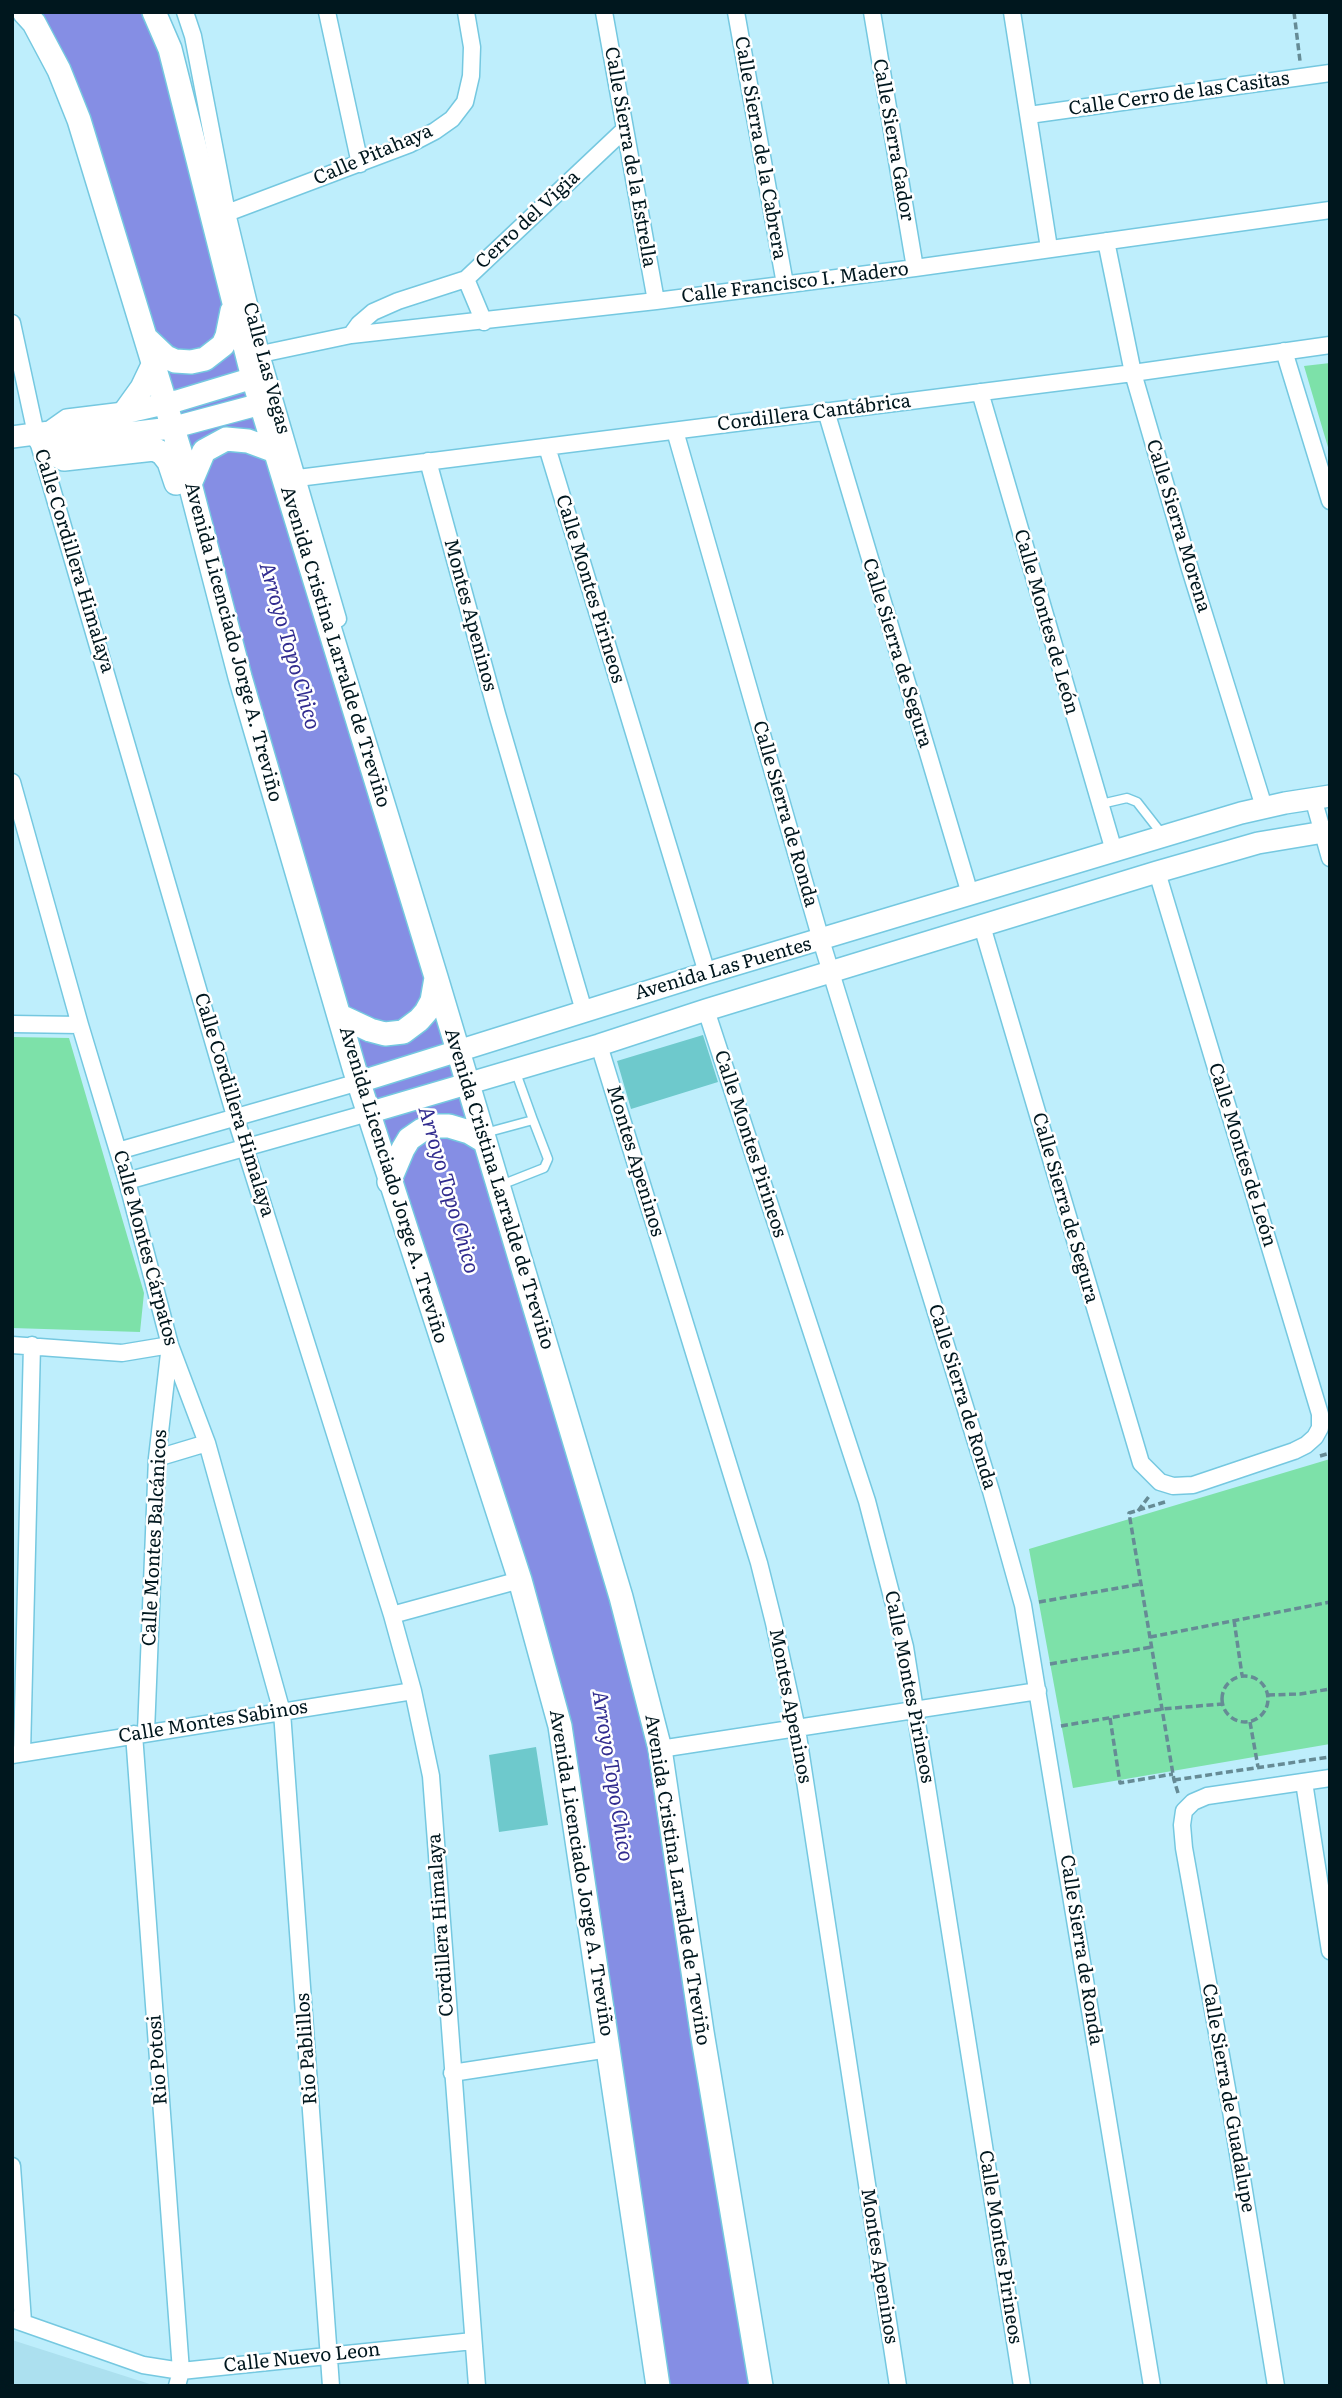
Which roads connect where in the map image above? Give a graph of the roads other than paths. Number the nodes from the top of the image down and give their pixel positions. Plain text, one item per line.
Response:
1 (24, 12) edge
2 (154, 12) edge
3 (185, 12) edge
4 (327, 12) edge
5 (466, 12) edge
6 (604, 12) edge
7 (736, 12) edge
8 (872, 12) edge
9 (1012, 12) edge
10 (1330, 73) edge
11 (192, 92) junction
12 (1029, 115) junction
13 (625, 129) junction
14 (360, 164) junction
15 (1330, 210) edge
16 (227, 213) junction
17 (1106, 241) junction
18 (1049, 248) junction
19 (915, 268) junction
20 (466, 279) junction
21 (785, 284) junction
22 (656, 302) junction
23 (233, 305) junction
24 (484, 322) junction
25 (12, 323) edge
26 (351, 335) junction
27 (1330, 345) edge
28 (1284, 351) junction
29 (261, 354) junction
30 (159, 361) junction
31 (1133, 373) junction
32 (247, 380) junction
33 (980, 392) junction
34 (171, 402) junction
35 (255, 406) junction
36 (826, 411) junction
37 (124, 413) junction
38 (178, 426) junction
39 (675, 430) junction
40 (43, 433) junction
41 (12, 437) edge
42 (268, 447) junction
43 (547, 447) junction
44 (428, 461) junction
45 (193, 476) junction
46 (298, 478) junction
47 (1330, 501) edge
48 (240, 677) junction
49 (358, 720) junction
50 (12, 782) edge
51 (1321, 797) edge
52 (1101, 804) junction
53 (1264, 807) junction
54 (1326, 831) edge
55 (1163, 836) junction
56 (1114, 851) junction
57 (1330, 858) edge
58 (1157, 873) junction
59 (970, 894) junction
60 (982, 926) junction
61 (821, 940) junction
62 (831, 972) junction
63 (707, 973) junction
64 (436, 977) junction
65 (706, 1010) junction
66 (584, 1011) junction
67 (341, 1016) junction
68 (12, 1024) edge
69 (79, 1025) junction
70 (599, 1045) junction
71 (453, 1052) junction
72 (515, 1070) junction
73 (359, 1082) junction
74 (462, 1086) junction
75 (368, 1114) junction
76 (236, 1116) junction
77 (533, 1119) junction
78 (478, 1136) junction
79 (246, 1147) junction
80 (118, 1151) junction
81 (127, 1181) junction
82 (389, 1182) junction
83 (498, 1186) junction
84 (12, 1345) edge
85 (32, 1345) junction
86 (170, 1345) junction
87 (207, 1443) junction
88 (157, 1458) junction
89 (1160, 1482) joint
90 (520, 1580) junction
91 (393, 1615) junction
92 (413, 1691) junction
93 (1038, 1691) junction
94 (916, 1710) junction
95 (282, 1712) junction
96 (797, 1729) junction
97 (140, 1733) junction
98 (660, 1749) junction
99 (17, 1754) edge
100 (430, 1776) joint
101 (1330, 1778) edge
102 (1304, 1782) junction
103 (1330, 1951) edge
104 (609, 2049) junction
105 (452, 2073) junction
106 (12, 2166) edge
107 (17, 2320) edge
108 (473, 2341) junction
109 (330, 2355) junction
110 (179, 2378) edge
111 (331, 2386) edge
112 (477, 2386) edge
113 (658, 2386) edge
114 (761, 2386) edge
115 (898, 2386) edge
116 (1022, 2386) edge
117 (1152, 2386) edge
118 (1276, 2386) edge

1 - 30 main road, Avenida Licenciado Jorge A. Treviño
2 - 11 main road, Avenida Cristina Larralde de Treviño
3 - 11 street, Calle Las Vegas
4 - 14 street
5 - 14 street, Calle Pitahaya
6 - 13 street, Calle Sierra de la Estrella
7 - 21 street, Calle Sierra de la Cabrera
8 - 19 street, Calle Sierra Gador
9 - 12 street
10 - 12 street, Calle Cerro de las Casitas
11 - 16 street, Calle Las Vegas
11 - 23 main road, Avenida Cristina Larralde de Treviño
12 - 18 street
13 - 20 street, Cerro del Vigia
13 - 22 street, Calle Sierra de la Estrella
14 - 16 street, Calle Pitahaya
15 - 17 street, Calle Francisco I. Madero
16 - 29 street, Calle Las Vegas
17 - 18 street, Calle Francisco I. Madero
17 - 31 street, Calle Sierra Morena
18 - 19 street, Calle Francisco I. Madero
19 - 21 street, Calle Francisco I. Madero
20 - 24 street
20 - 26 street, Cerro del Vigia
21 - 22 street, Calle Francisco I. Madero
22 - 24 street, Calle Francisco I. Madero
23 - 30 main road
23 - 32 main road, Avenida Cristina Larralde de Treviño
24 - 26 street, Calle Francisco I. Madero
25 - 40 street, Calle Cordillera Himalaya
26 - 29 street, Calle Francisco I. Madero
27 - 28 street, Cordillera Cantábrica
28 - 31 street, Cordillera Cantábrica
28 - 47 street
29 - 46 street, Calle Las Vegas
30 - 34 main road, Avenida Licenciado Jorge A. Treviño
30 - 37 main road
31 - 33 street, Cordillera Cantábrica
31 - 53 street, Calle Sierra Morena
32 - 34 street
32 - 35 main road, Avenida Cristina Larralde de Treviño
33 - 36 street, Cordillera Cantábrica
33 - 52 street, Calle Montes de León
34 - 37 street
34 - 38 main road, Avenida Licenciado Jorge A. Treviño
35 - 38 street
35 - 42 main road, Avenida Cristina Larralde de Treviño
36 - 39 street, Cordillera Cantábrica
36 - 59 street, Calle Sierra de Segura
37 - 40 street
38 - 40 street
38 - 45 main road, Avenida Licenciado Jorge A. Treviño
39 - 43 street, Cordillera Cantábrica
39 - 61 street, Calle Sierra de Ronda
40 - 41 street
40 - 48 main road
40 - 76 street, Calle Cordillera Himalaya
42 - 45 main road
42 - 49 main road, Avenida Cristina Larralde de Treviño
43 - 44 street, Cordillera Cantábrica
43 - 63 street, Calle Montes Pirineos
44 - 46 street, Cordillera Cantábrica
44 - 66 street, Montes Apeninos
45 - 48 main road, Avenida Licenciado Jorge A. Treviño
46 - 49 street, Calle Las Vegas
48 - 67 main road, Avenida Licenciado Jorge A. Treviño
49 - 64 main road, Avenida Cristina Larralde de Treviño
50 - 69 street, Calle Montes Cárpatos
51 - 53 street, Avenida Las Puentes
51 - 54 street
52 - 55 lane
52 - 56 street, Calle Montes de León
53 - 55 street, Avenida Las Puentes
54 - 57 street
54 - 58 street, Avenida Las Puentes
55 - 56 street, Avenida Las Puentes
56 - 59 street, Avenida Las Puentes
58 - 60 street, Avenida Las Puentes
58 - 89 street, Calle Montes de León
59 - 61 street, Avenida Las Puentes
60 - 62 street, Avenida Las Puentes
60 - 89 street, Calle Sierra de Segura
61 - 62 street, Calle Sierra de Ronda
61 - 63 street, Avenida Las Puentes
62 - 65 street, Avenida Las Puentes
62 - 93 street, Calle Sierra de Ronda
63 - 66 street, Avenida Las Puentes
64 - 67 main road
64 - 71 main road, Avenida Cristina Larralde de Treviño
65 - 70 street, Avenida Las Puentes
65 - 94 street, Calle Montes Pirineos
66 - 71 street, Avenida Las Puentes
67 - 73 main road, Avenida Licenciado Jorge A. Treviño
68 - 69 street
69 - 80 street, Calle Montes Cárpatos
70 - 72 street, Avenida Las Puentes
70 - 96 street, Montes Apeninos
71 - 73 street, Avenida Las Puentes
71 - 74 main road, Avenida Cristina Larralde de Treviño
72 - 74 street, Avenida Las Puentes
72 - 77 lane
73 - 75 main road, Avenida Licenciado Jorge A. Treviño
73 - 76 street, Avenida Las Puentes
74 - 75 street, Avenida Las Puentes
74 - 78 main road, Avenida Cristina Larralde de Treviño
75 - 79 street, Avenida Las Puentes
75 - 82 main road, Avenida Licenciado Jorge A. Treviño
76 - 79 street, Calle Cordillera Himalaya
76 - 80 street, Avenida Las Puentes
77 - 78 lane
77 - 83 lane
78 - 82 main road
78 - 83 main road, Avenida Cristina Larralde de Treviño
79 - 81 street, Avenida Las Puentes
79 - 91 street, Calle Cordillera Himalaya
80 - 81 street, Calle Montes Cárpatos
81 - 86 street, Calle Montes Cárpatos
82 - 90 main road, Avenida Licenciado Jorge A. Treviño
83 - 98 main road, Avenida Cristina Larralde de Treviño
84 - 85 street
85 - 86 street
85 - 99 street
86 - 87 street, Calle Montes Cárpatos
86 - 88 street, Calle Montes Balcánicos
87 - 88 street
87 - 95 street, Calle Montes Cárpatos
88 - 97 street, Calle Montes Balcánicos
90 - 91 street
90 - 104 main road, Avenida Licenciado Jorge A. Treviño
91 - 92 street, Calle Cordillera Himalaya
92 - 95 street, Calle Montes Sabinos
92 - 100 street, Calle Cordillera Himalaya
93 - 94 street
93 - 117 street, Calle Sierra de Ronda
94 - 96 street
94 - 116 street, Calle Montes Pirineos
95 - 97 street, Calle Montes Sabinos
95 - 109 street, Rio Pablillos
96 - 98 street
96 - 115 street, Montes Apeninos
97 - 99 street, Calle Montes Sabinos
97 - 110 street, Rio Potosi
98 - 114 main road, Avenida Cristina Larralde de Treviño
100 - 105 street, Cordillera Himalaya
101 - 102 street
102 - 103 street
102 - 118 street, Calle Sierra de Guadalupe
104 - 105 street
104 - 113 main road, Avenida Licenciado Jorge A. Treviño
105 - 108 street, Cordillera Himalaya
106 - 107 street
107 - 110 street, Calle Nuevo Leon
108 - 109 street, Calle Nuevo Leon
108 - 112 street, Cordillera Himalaya
109 - 110 street, Calle Nuevo Leon
109 - 111 street, Rio Pablillos

